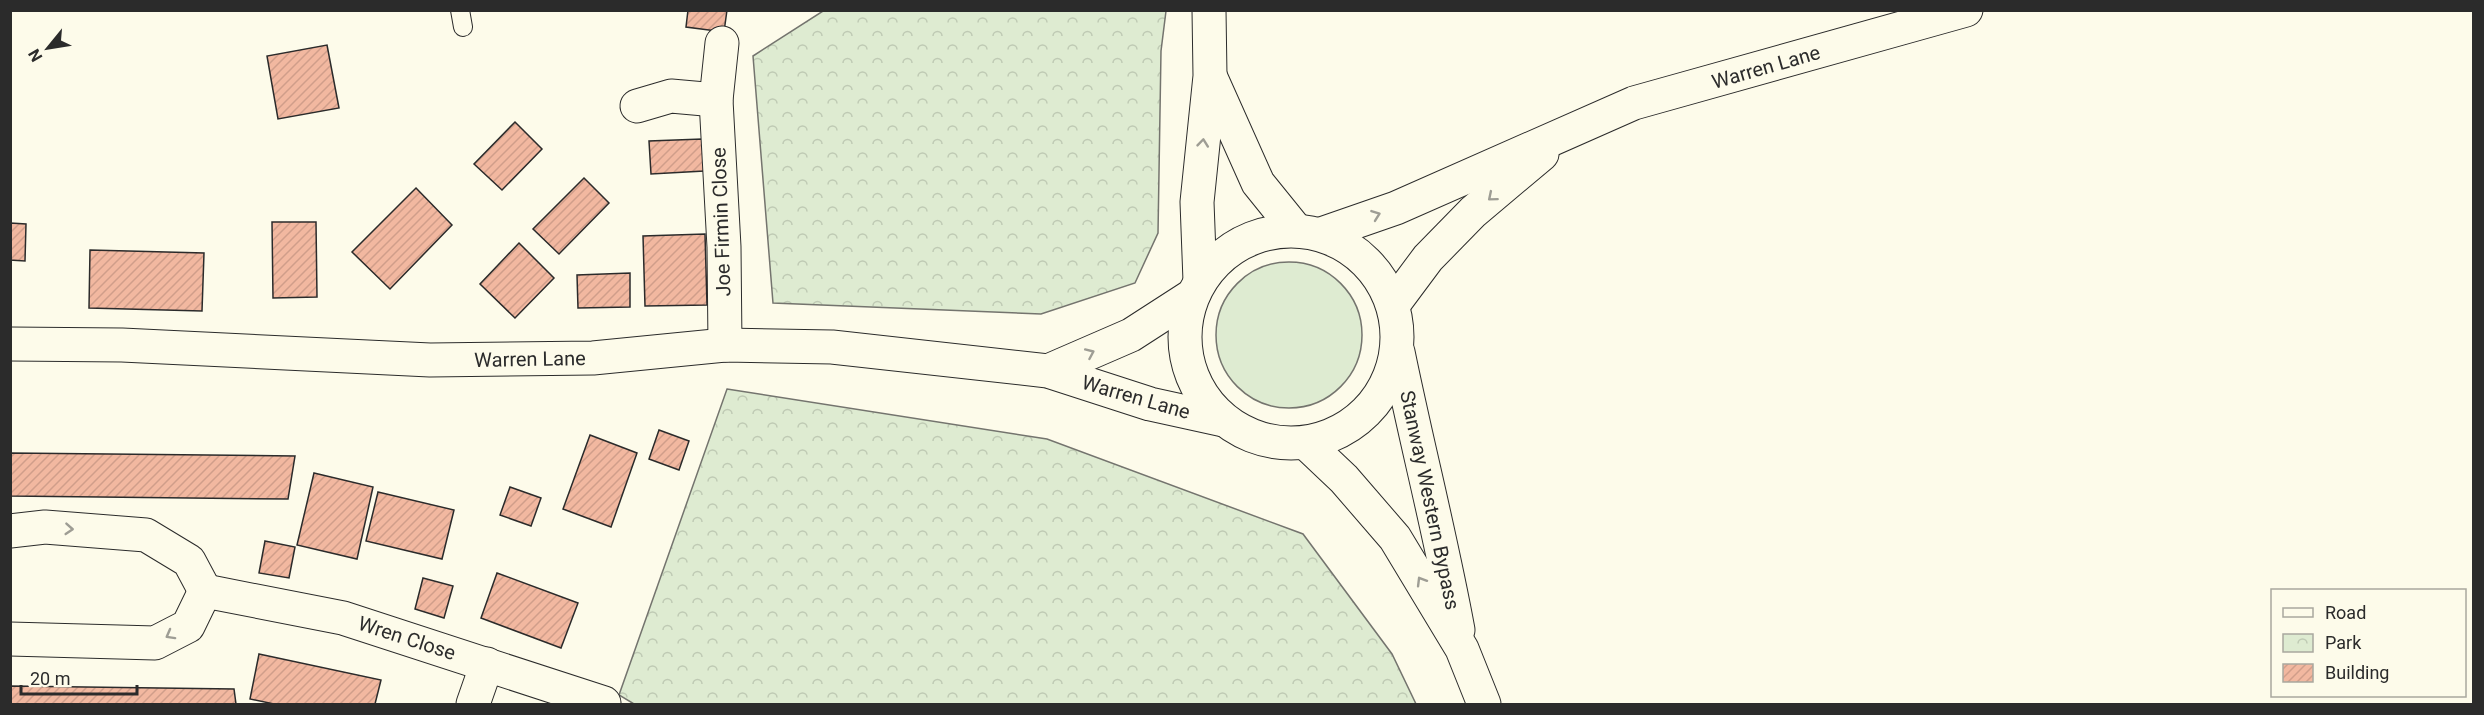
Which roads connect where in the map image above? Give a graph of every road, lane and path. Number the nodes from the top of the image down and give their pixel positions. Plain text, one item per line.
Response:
1 (1209, 10) edge
2 (1966, 10) edge
3 (722, 43) dead end
4 (1210, 76) junction
5 (716, 100) junction
6 (637, 106) dead end
7 (1569, 132) junction
8 (1309, 232) junction
9 (1196, 288) junction
10 (1393, 305) junction
11 (10, 344) edge
12 (725, 345) junction
13 (1398, 350) junction
14 (1048, 371) junction
15 (1223, 420) junction
16 (1306, 443) junction
17 (10, 531) edge
18 (205, 591) junction
19 (10, 639) edge
20 (1462, 650) junction
21 (487, 664) junction
22 (605, 704) edge
23 (473, 705) edge
24 (1484, 705) edge

1 - 4 street
2 - 7 street, Warren Lane
3 - 5 street, Joe Firmin Close
4 - 8 street
9 -> 4 street
5 - 6 street
5 - 12 street, Joe Firmin Close
8 -> 7 street, Warren Lane
7 -> 10 street, Warren Lane
8 - 9 street, Warren Lane
8 - 10 street, Warren Lane
14 -> 9 street, Warren Lane
9 - 15 street, Warren Lane
10 - 13 street, Warren Lane
11 - 12 street, Warren Lane
12 - 14 street, Warren Lane
13 - 16 street, Warren Lane
13 - 20 street, Stanway Western Bypass
14 - 15 street, Warren Lane
15 - 16 street, Warren Lane
20 -> 16 street, Stanway Western Bypass
17 -> 18 street
18 -> 19 street
18 - 21 street, Wren Close
20 - 24 street, Stanway Western Bypass
21 - 22 street, Wren Close
21 - 23 street

